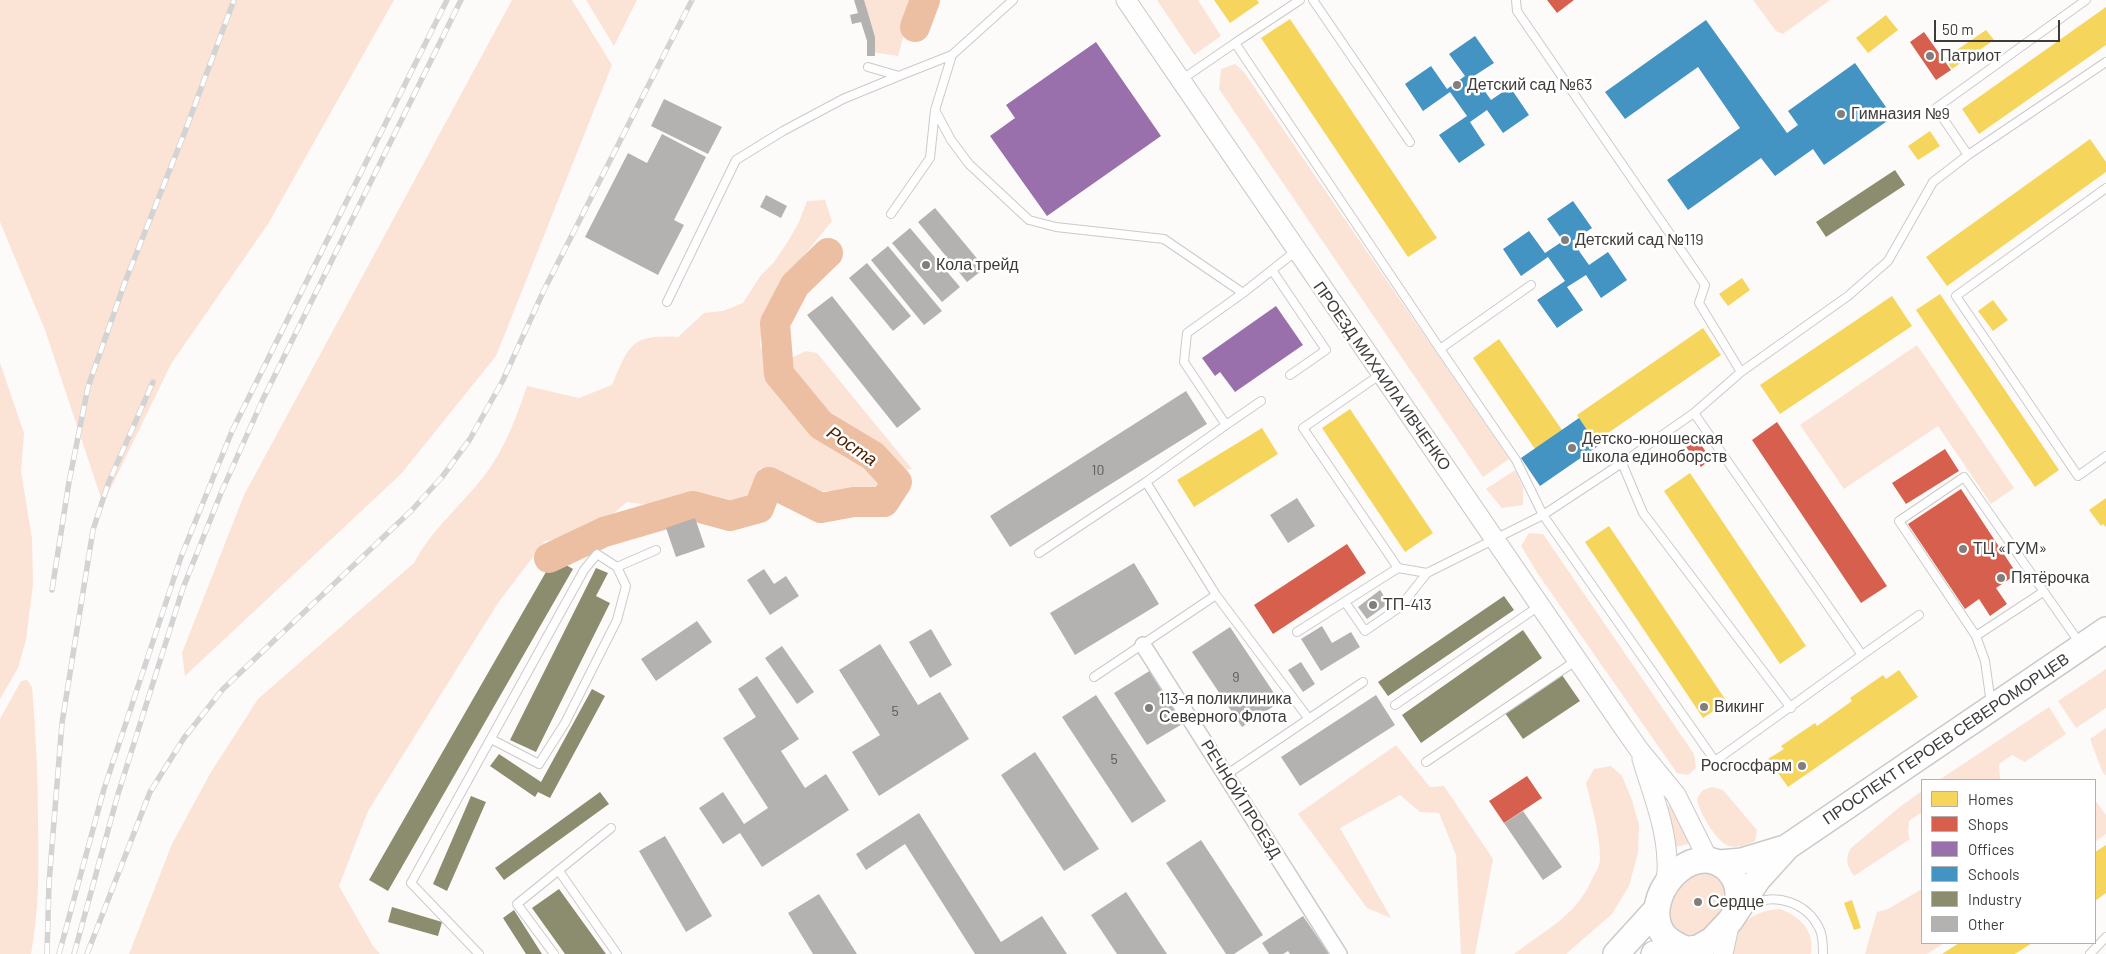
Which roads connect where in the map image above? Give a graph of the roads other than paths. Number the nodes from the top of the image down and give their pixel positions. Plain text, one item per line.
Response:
1 (1012, 0) edge
2 (1126, 0) edge
3 (1300, 0) edge
4 (1313, 0) edge
5 (1516, 0) edge
6 (2086, 0) edge
7 (1235, 43) junction
8 (952, 55) junction
9 (2106, 62) edge
10 (868, 66) dead end
11 (899, 76) junction
12 (1180, 81) junction
13 (935, 110) junction
14 (1410, 142) dead end
15 (1968, 155) junction
16 (2106, 188) edge
17 (891, 214) dead end
18 (1296, 251) junction
19 (1272, 270) junction
20 (1531, 285) dead end
21 (1243, 293) junction
22 (667, 302) dead end
23 (1440, 350) junction
24 (1741, 372) junction
25 (1381, 374) junction
26 (1290, 375) dead end
27 (1261, 401) dead end
28 (1694, 413) junction
29 (1226, 425) junction
30 (2106, 456) edge
31 (1622, 463) junction
32 (1146, 482) junction
33 (1542, 515) junction
34 (1495, 540) junction
35 (656, 550) dead end
36 (1039, 553) dead end
37 (617, 567) junction
38 (1398, 568) junction
39 (1427, 573) junction
40 (2043, 592) junction
41 (1216, 595) junction
42 (1345, 602) junction
43 (1540, 605) junction
44 (1919, 615) dead end
45 (2106, 630) edge
46 (1296, 632) dead end
47 (1976, 636) junction
48 (1143, 645) junction
49 (2082, 646) junction
50 (1862, 655) junction
51 (1577, 660) junction
52 (1094, 677) dead end
53 (1363, 682) dead end
54 (1395, 705) dead end
55 (1790, 708) junction
56 (1992, 708) junction
57 (1309, 719) junction
58 (491, 739) junction
59 (1640, 751) junction
60 (1426, 762) dead end
61 (1226, 775) junction
62 (611, 828) dead end
63 (1787, 847) junction
64 (1714, 861) junction
65 (559, 871) junction
66 (1660, 899) junction
67 (1734, 914) junction
68 (2106, 937) edge
69 (1671, 950) edge
70 (479, 954) edge
71 (554, 954) edge
72 (617, 954) edge
73 (1338, 954) edge
74 (1616, 954) edge
75 (1723, 954) edge
76 (1824, 954) edge
77 (2090, 954) edge

1 - 8 lane
2 - 12 street, ПРОЕЗД МИХАИЛА ИВЧЕНКО
3 - 7 lane
4 - 14 lane
5 - 24 lane
6 - 15 lane
7 - 12 lane
7 - 23 lane
8 - 11 lane
8 - 13 lane
9 - 15 lane
10 - 11 lane
11 - 22 lane
12 - 18 street, ПРОЕЗД МИХАИЛА ИВЧЕНКО
13 - 17 lane
13 - 21 lane
15 - 24 lane
16 - 30 lane
18 - 19 lane
18 - 25 street, ПРОЕЗД МИХАИЛА ИВЧЕНКО
19 - 21 lane
19 - 26 lane
20 - 23 lane
21 - 29 lane
23 - 33 lane
24 - 28 lane
25 - 34 street, ПРОЕЗД МИХАИЛА ИВЧЕНКО
25 - 38 lane
27 - 29 lane
28 - 31 lane
28 - 50 lane
29 - 32 lane
31 - 33 lane
31 - 55 lane
32 - 36 lane
32 - 41 lane
33 - 34 lane
33 - 55 lane
34 - 39 lane
34 - 43 street, ПРОЕЗД МИХАИЛА ИВЧЕНКО
35 - 37 lane
37 - 58 lane
37 - 58 lane
38 - 39 lane
38 - 42 lane
39 - 42 lane
40 - 47 lane
40 - 47 lane
40 - 49 lane
41 - 48 lane
41 - 57 lane
42 - 46 lane
43 - 51 street, ПРОЕЗД МИХАИЛА ИВЧЕНКО
43 - 54 lane
44 - 50 lane
45 - 49 main road, ПРОСПЕКТ ГЕРОЕВ СЕВЕРОМОРЦЕВ
47 - 56 lane
48 - 52 lane
48 - 61 street, РЕЧНОЙ ПРОЕЗД
49 - 56 main road, ПРОСПЕКТ ГЕРОЕВ СЕВЕРОМОРЦЕВ
50 - 55 lane
51 - 59 street, ПРОЕЗД МИХАИЛА ИВЧЕНКО
51 - 60 lane
53 - 57 lane
56 - 63 main road, ПРОСПЕКТ ГЕРОЕВ СЕВЕРОМОРЦЕВ
57 - 61 lane
58 - 70 lane
59 - 64 street
59 - 66 street
61 - 73 street, РЕЧНОЙ ПРОЕЗД
62 - 65 lane
63 - 64 main road, ПРОСПЕКТ ГЕРОЕВ СЕВЕРОМОРЦЕВ
63 - 67 main road, ПРОСПЕКТ ГЕРОЕВ СЕВЕРОМОРЦЕВ
64 - 66 main road, ПРОСПЕКТ ГЕРОЕВ СЕВЕРОМОРЦЕВ
64 - 67 main road
65 - 71 lane
65 - 72 lane
66 - 69 main road, ПРОСПЕКТ ГЕРОЕВ СЕВЕРОМОРЦЕВ
66 - 74 main road, ПРОСПЕКТ ГЕРОЕВ СЕВЕРОМОРЦЕВ
67 - 69 main road, ПРОСПЕКТ ГЕРОЕВ СЕВЕРОМОРЦЕВ
67 - 75 street
67 - 76 lane
68 - 77 lane

